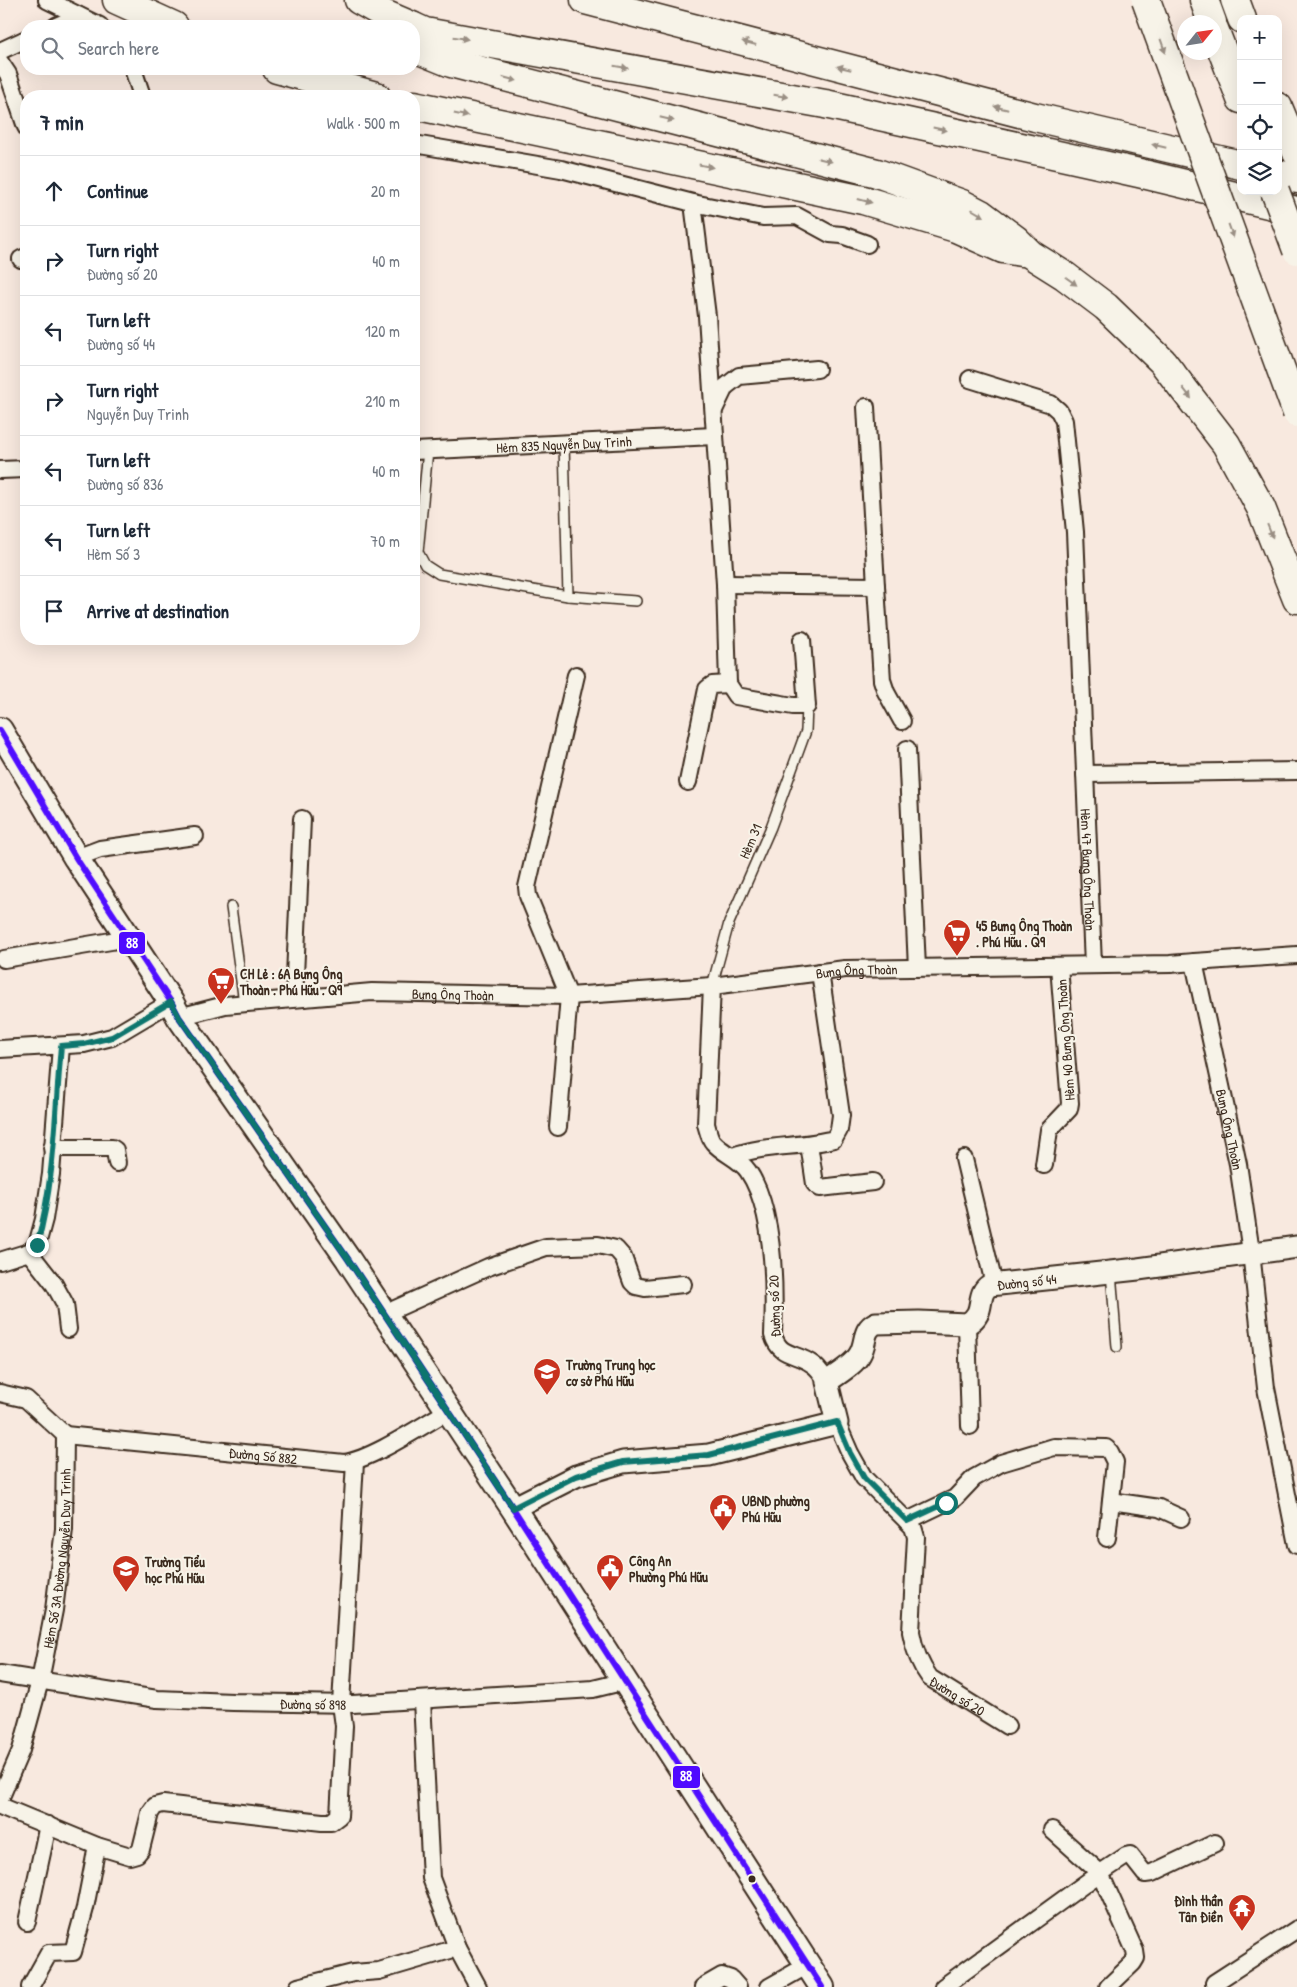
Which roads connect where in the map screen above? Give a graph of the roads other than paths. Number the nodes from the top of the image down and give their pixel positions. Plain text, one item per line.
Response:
1 (48, 0) edge
2 (117, 0) edge
3 (338, 0) edge
4 (358, 0) edge
5 (584, 0) edge
6 (1146, 0) edge
7 (1204, 0) edge
8 (1235, 0) edge
9 (1209, 15) edge
10 (1241, 15) edge
11 (79, 16) junction
12 (70, 20) edge
13 (87, 20) edge
14 (161, 20) edge
15 (367, 20) edge
16 (397, 20) edge
17 (420, 29) edge
18 (20, 42) edge
19 (1222, 49) edge
20 (420, 50) edge
21 (0, 51) edge
22 (0, 62) edge
23 (135, 75) edge
24 (299, 75) edge
25 (1237, 88) edge
26 (140, 90) edge
27 (354, 90) edge
28 (420, 106) edge
29 (20, 110) edge
30 (1282, 116) edge
31 (420, 145) edge
32 (1297, 152) edge
33 (1237, 165) edge
34 (1282, 175) edge
35 (1297, 179) edge
36 (1276, 195) edge
37 (693, 203) junction
38 (1297, 210) edge
39 (867, 244) dead end
40 (1297, 250) edge
41 (1030, 254) junction
42 (817, 369) dead end
43 (970, 379) dead end
44 (866, 407) dead end
45 (713, 412) junction
46 (1297, 413) edge
47 (714, 436) junction
48 (564, 443) junction
49 (421, 450) edge
50 (20, 469) edge
51 (0, 470) edge
52 (420, 484) edge
53 (420, 556) edge
54 (725, 584) junction
55 (876, 586) junction
56 (568, 596) junction
57 (1297, 599) edge
58 (636, 601) dead end
59 (802, 640) dead end
60 (576, 675) dead end
61 (728, 684) junction
62 (807, 706) junction
63 (902, 721) dead end
64 (4, 743) edge
65 (907, 749) dead end
66 (1297, 771) edge
67 (1085, 774) junction
68 (688, 782) dead end
69 (302, 819) dead end
70 (195, 836) dead end
71 (76, 858) junction
72 (231, 907) dead end
73 (130, 938) junction
74 (1297, 955) edge
75 (4, 959) dead end
76 (1194, 962) junction
77 (1093, 965) junction
78 (1059, 966) junction
79 (917, 968) junction
80 (820, 972) junction
81 (712, 986) junction
82 (569, 996) junction
83 (294, 998) junction
84 (244, 1003) junction
85 (175, 1009) junction
86 (61, 1046) junction
87 (0, 1049) edge
88 (558, 1126) dead end
89 (809, 1144) junction
90 (52, 1148) junction
91 (733, 1156) junction
92 (964, 1159) dead end
93 (117, 1163) dead end
94 (1044, 1165) dead end
95 (873, 1182) dead end
96 (1297, 1247) edge
97 (29, 1252) junction
98 (1251, 1252) junction
99 (0, 1261) edge
100 (1111, 1272) junction
101 (683, 1284) dead end
102 (994, 1284) junction
103 (384, 1314) junction
104 (967, 1324) junction
105 (68, 1329) dead end
106 (1118, 1347) dead end
107 (827, 1382) junction
108 (0, 1393) edge
109 (448, 1411) junction
110 (837, 1422) junction
111 (970, 1426) dead end
112 (65, 1435) junction
113 (355, 1462) junction
114 (1111, 1500) junction
115 (513, 1508) junction
116 (1181, 1518) dead end
117 (907, 1521) junction
118 (1107, 1538) dead end
119 (1297, 1545) edge
120 (0, 1674) edge
121 (40, 1681) junction
122 (626, 1681) junction
123 (422, 1700) junction
124 (341, 1704) junction
125 (1007, 1726) dead end
126 (0, 1799) edge
127 (0, 1806) edge
128 (48, 1825) junction
129 (1052, 1830) dead end
130 (1215, 1843) dead end
131 (98, 1846) junction
132 (1100, 1873) junction
133 (27, 1922) dead end
134 (1297, 1929) edge
135 (457, 1948) junction
136 (808, 1965) junction
137 (1214, 1982) dead end
138 (30, 1987) edge
139 (298, 1987) edge
140 (478, 1987) edge
141 (703, 1987) edge
142 (738, 1987) edge
143 (769, 1987) edge
144 (822, 1987) edge
145 (943, 1987) edge
146 (1108, 1987) edge

1 - 11 street
2 - 14 highway
3 - 15 highway
4 - 16 highway
33 -> 5 highway
6 -> 46 highway, bridge
7 - 9 highway
8 - 10 highway
11 - 12 street
11 - 13 street
17 -> 38 highway
18 - 21 street
19 - 25 highway
20 -> 41 highway
22 - 29 street
23 - 26 street
24 - 27 highway
28 -> 41 highway
30 - 32 highway
31 - 37 street
34 - 35 highway
36 - 40 highway, bridge
37 - 39 street
37 - 45 street
41 -> 57 highway
42 - 45 street
43 - 67 street, Hèm 47 Bưng Ông Thoàn
44 - 55 street
45 - 47 street
47 - 48 street, Hẻm 835 Nguyễn Duy Trinh
47 - 54 street
48 - 49 street, Hẻm 835 Nguyễn Duy Trinh
48 - 56 lane
49 - 52 lane
50 - 51 street
53 - 56 lane
54 - 55 street
54 - 61 street
55 - 63 street
56 - 58 lane
59 - 62 street
60 - 82 street
61 - 62 street
61 - 68 street
62 - 81 lane, Hèm 31
64 - 71 main road
65 - 79 street
66 - 67 street
67 - 77 street, Hèm 47 Bưng Ông Thoàn
69 - 83 street
70 - 71 street
71 - 73 main road
72 - 84 lane
73 - 75 street
73 - 85 main road
74 - 76 street
76 - 77 street, Bưng Ông Thoàn
76 - 98 street, Bưng Ông Thoàn
77 - 78 street, Bưng Ông Thoàn
78 - 79 street, Bưng Ông Thoàn
78 - 94 street, Hèm 40 Bưng Ông Thoàn
79 - 80 street, Bưng Ông Thoàn
80 - 81 street, Bưng Ông Thoàn
80 - 89 street
81 - 82 street, Bưng Ông Thoàn
81 - 91 street, Đường số 20
82 - 83 street, Bưng Ông Thoàn
82 - 88 street
83 - 84 street, Bưng Ông Thoàn
84 - 85 street, Bưng Ông Thoàn
85 - 86 street, Bưng Ông Thoàn
85 - 103 main road
86 - 87 street, Bưng Ông Thoàn
86 - 90 street
89 - 91 street
89 - 95 street
90 - 93 street
90 - 97 street
91 - 107 street, Đường số 20
92 - 102 street
96 - 98 street
97 - 99 street
97 - 105 street
98 - 100 street, Đường số 44
98 - 119 street, Bưng Ông Thoàn
100 - 102 street, Đường số 44
100 - 106 lane
101 - 103 street
102 - 104 street, Đường số 44
103 - 109 main road
104 - 107 street
104 - 111 street
107 - 110 street, Đường số 20
108 - 112 street
109 - 113 street, Đường Số 882
109 - 115 main road
110 - 115 street
110 - 117 street, Đường số 20
112 - 113 street, Đường Số 882
112 - 121 street, Hèm Số 3A Đường Nguyễn Duy Trinh
113 - 124 street
114 - 116 street
114 - 117 street
114 - 118 street
115 - 122 main road
117 - 125 street, Đường số 20
120 - 121 street, Đường số 898
121 - 124 street, Đường số 898
121 - 126 street, Hèm Số 3A Đường Nguyễn Duy Trinh
122 - 123 street, Đường số 898
122 - 136 main road
123 - 124 street, Đường số 898
123 - 135 street
124 - 131 street
127 - 128 street
128 - 131 street
128 - 133 street
129 - 132 street
130 - 132 street
131 - 138 street
132 - 145 street
132 - 146 street
134 - 137 street
135 - 139 street
135 - 140 street
136 - 143 street
136 - 144 main road
141 - 142 street

